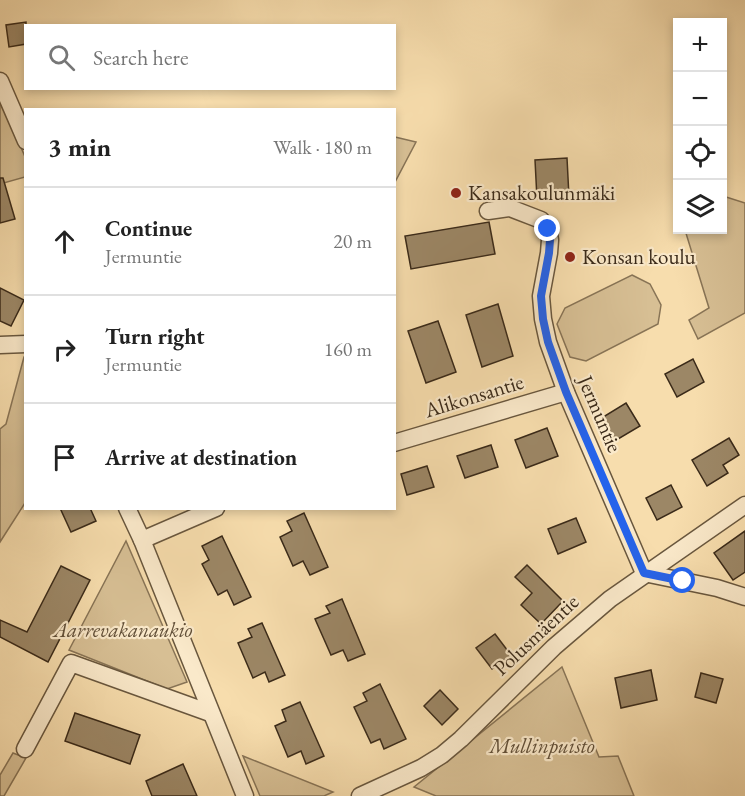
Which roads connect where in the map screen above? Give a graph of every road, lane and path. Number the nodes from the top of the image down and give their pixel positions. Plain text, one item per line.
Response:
1 (0, 81) edge
2 (24, 136) edge
3 (488, 211) dead end
4 (24, 344) edge
5 (0, 345) edge
6 (566, 392) junction
7 (396, 442) edge
8 (745, 505) edge
9 (128, 510) edge
10 (211, 510) edge
11 (142, 540) junction
12 (644, 573) junction
13 (745, 597) edge
14 (210, 713) junction
15 (25, 750) dead end
16 (245, 796) edge
17 (360, 796) edge

1 - 2 street
3 - 6 street, Jermuntie
4 - 5 street
6 - 7 street, Alikonsantie
6 - 12 street, Jermuntie
8 - 12 street, Polusmäentie
9 - 11 street
10 - 11 street
11 - 14 street
12 - 13 street
12 - 17 street, Polusmäentie
14 - 15 street
14 - 16 street

